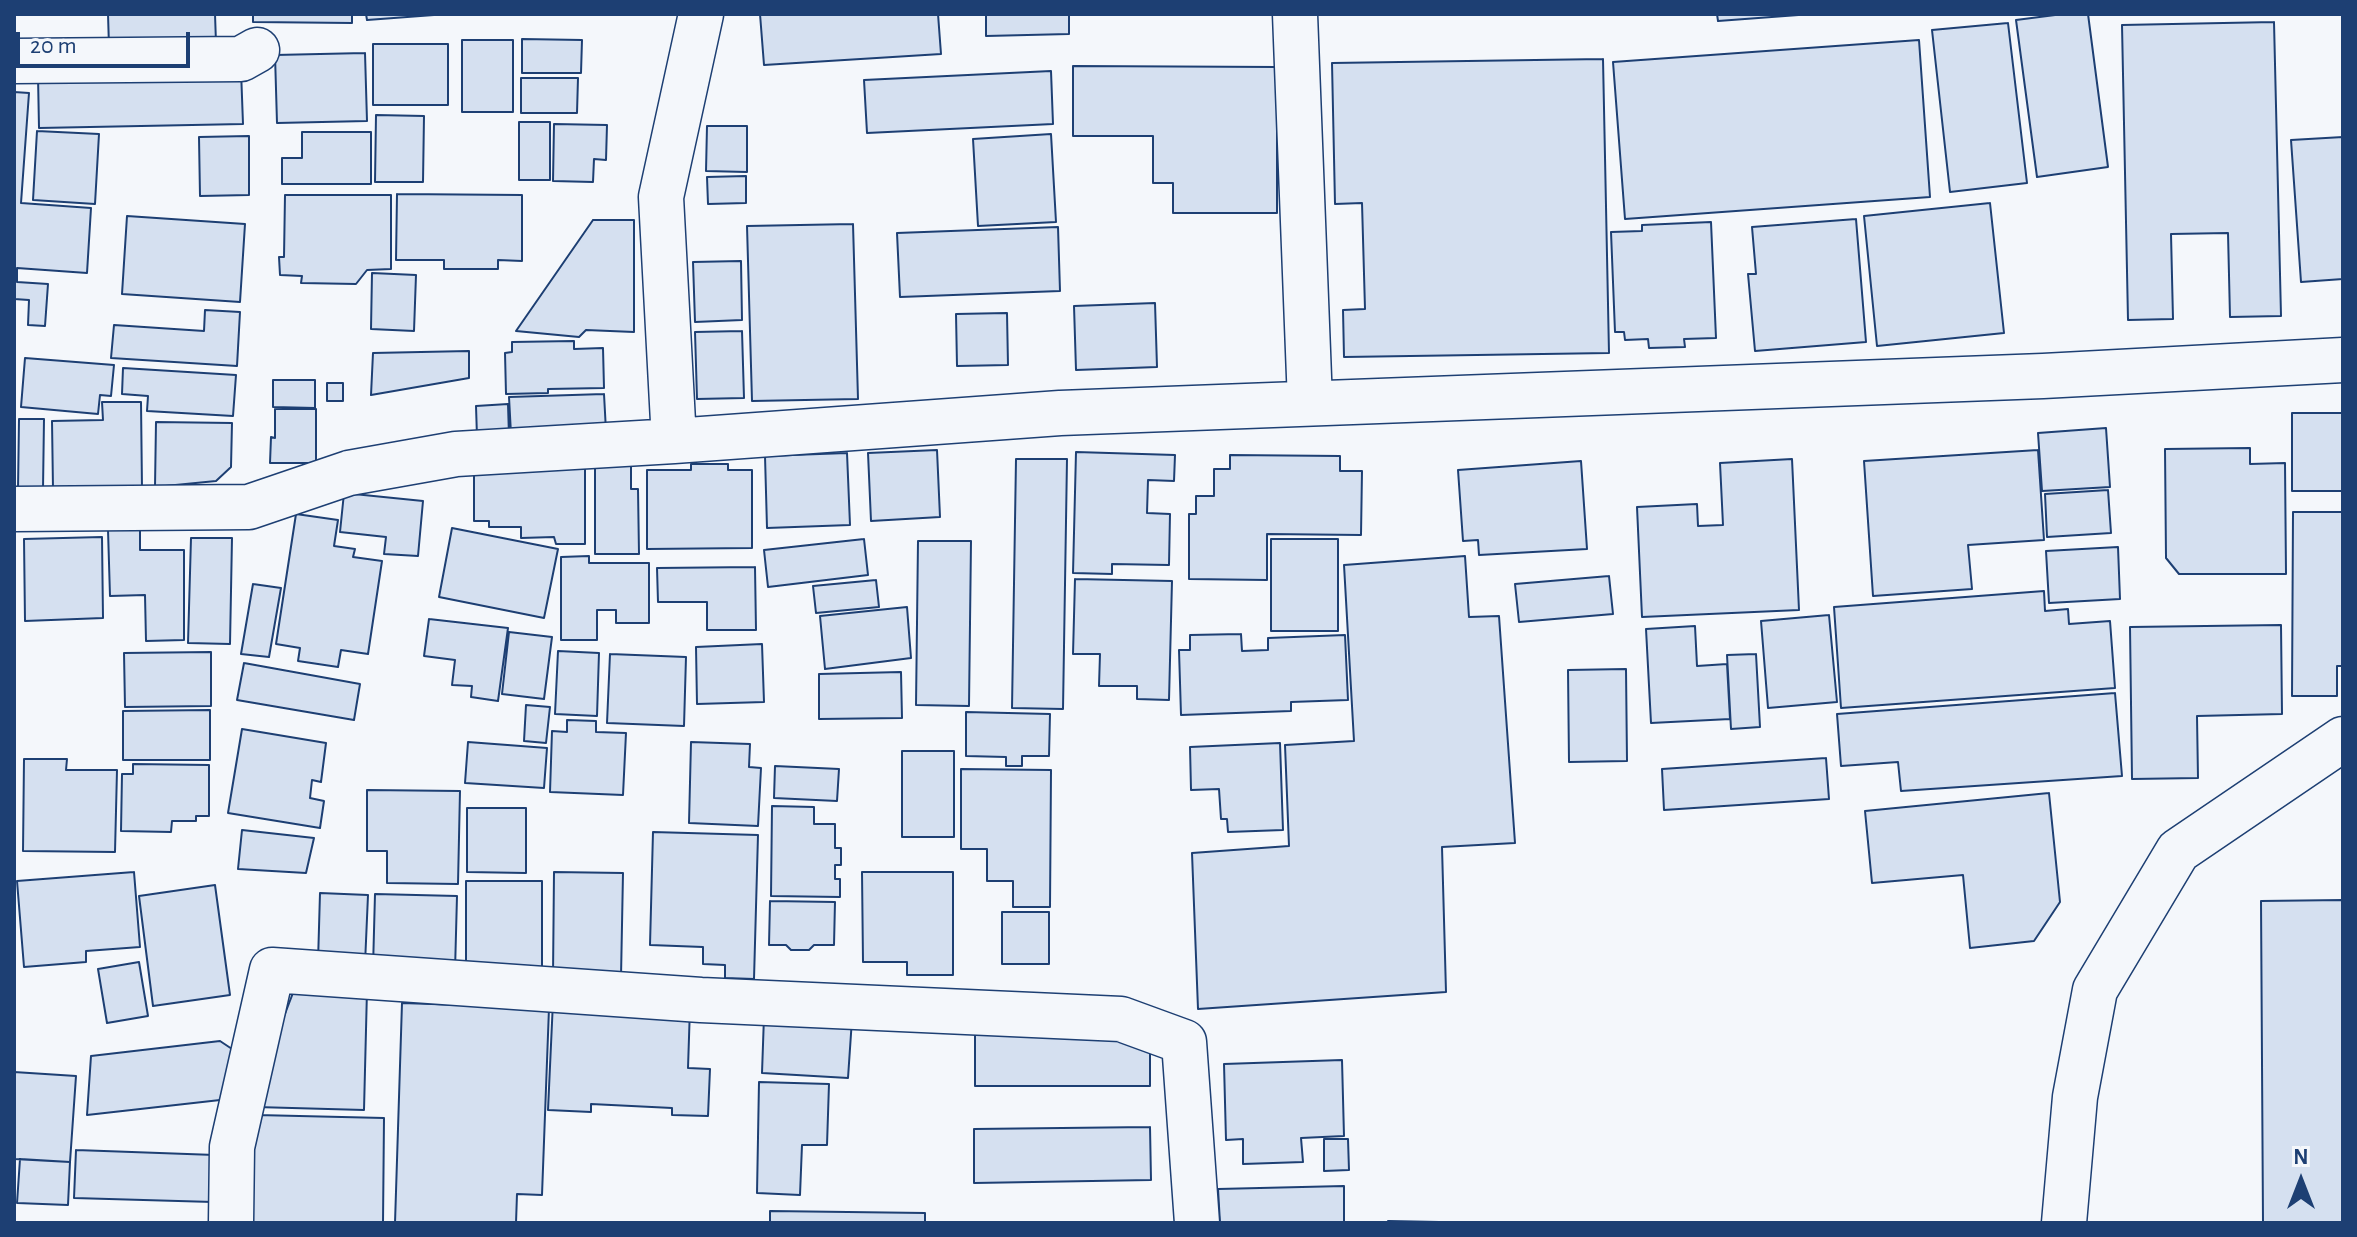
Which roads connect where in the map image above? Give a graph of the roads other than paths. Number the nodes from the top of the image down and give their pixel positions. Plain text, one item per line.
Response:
1 (701, 14) edge
2 (1295, 14) edge
3 (257, 50) dead end
4 (14, 61) edge
5 (2343, 360) edge
6 (1310, 403) junction
7 (674, 441) junction
8 (14, 509) edge
9 (2343, 739) edge
10 (231, 1223) edge
11 (1197, 1223) edge
12 (2064, 1223) edge

1 - 7 street
2 - 6 street
3 - 4 street
5 - 6 street
6 - 7 street
7 - 8 street
9 - 12 street
10 - 11 street

